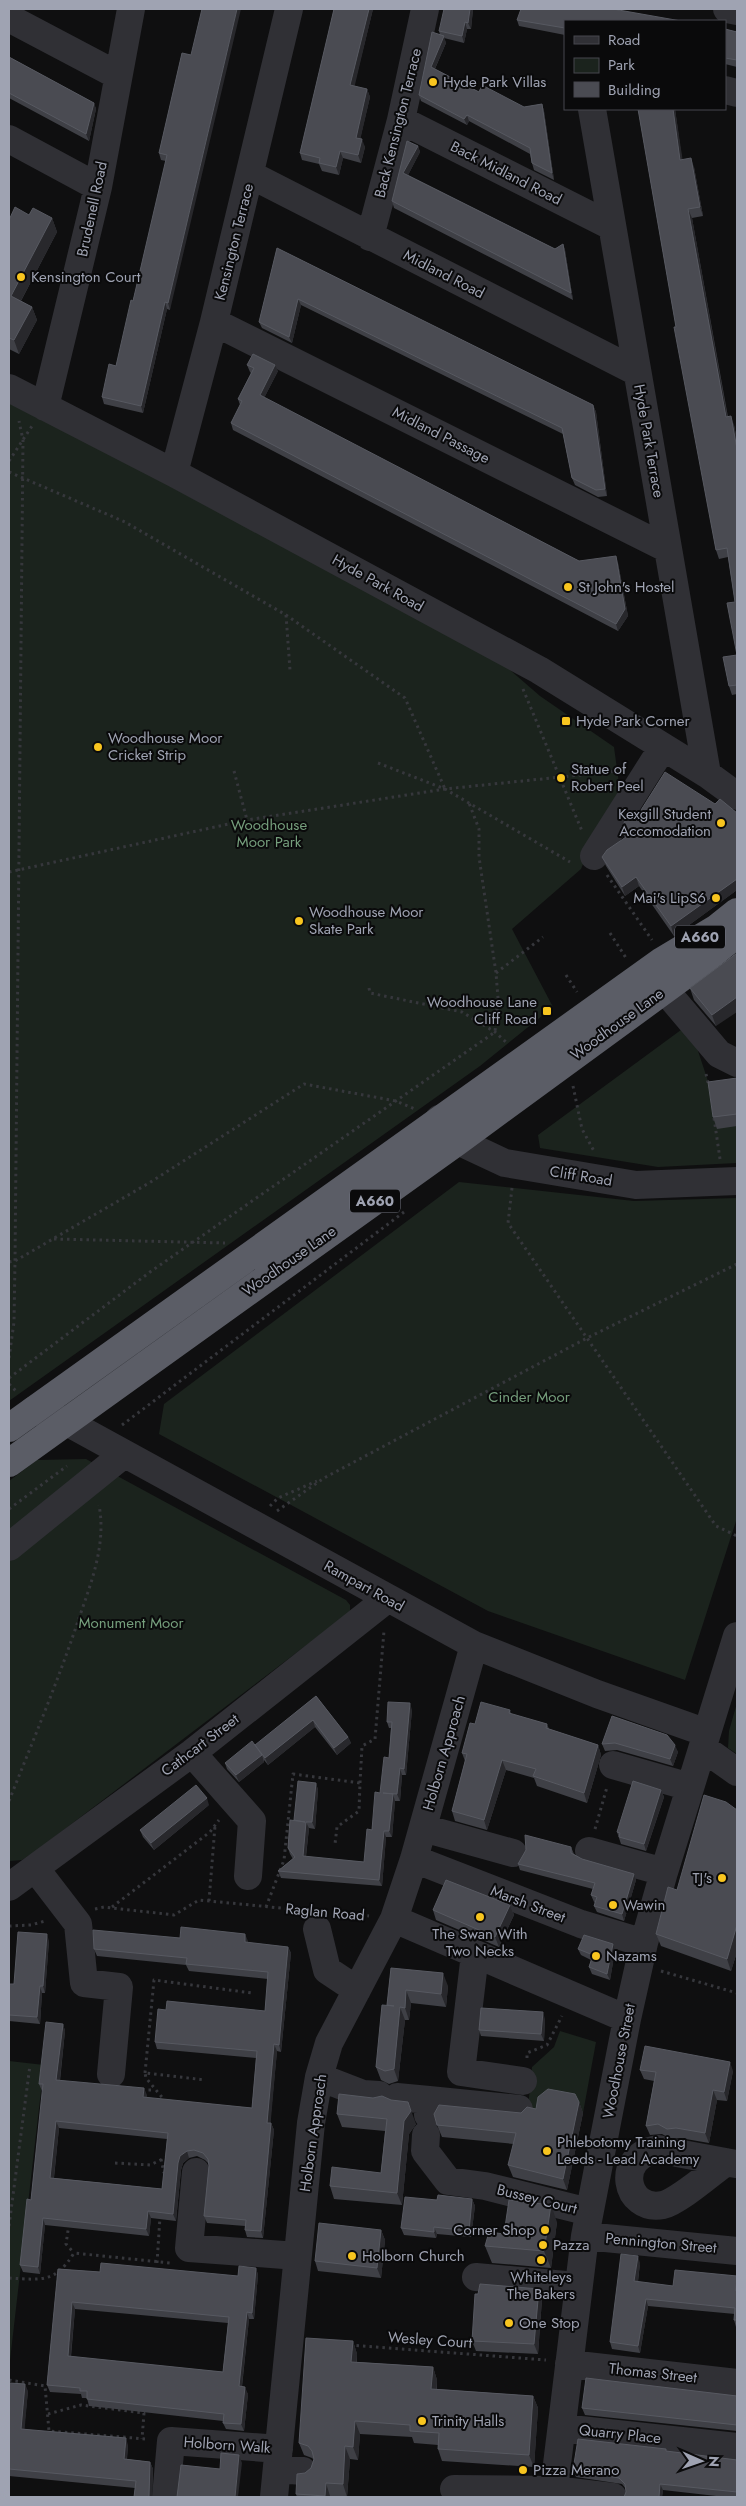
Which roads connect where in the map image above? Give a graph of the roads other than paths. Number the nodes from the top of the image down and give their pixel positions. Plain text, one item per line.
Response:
1 (131, 9) edge
2 (289, 9) edge
3 (425, 9) edge
4 (727, 9) edge
5 (737, 11) edge
6 (9, 18) edge
7 (117, 75) junction
8 (592, 110) edge
9 (401, 120) junction
10 (9, 139) edge
11 (250, 175) junction
12 (98, 187) junction
13 (611, 226) junction
14 (370, 237) junction
15 (214, 322) junction
16 (637, 372) junction
17 (9, 388) edge
18 (45, 407) junction
19 (174, 473) junction
20 (668, 549) junction
21 (663, 747) junction
22 (707, 774) junction
23 (737, 796) edge
24 (594, 856) road end
25 (737, 912) edge
26 (737, 934) edge
27 (664, 989) junction
28 (737, 1063) edge
29 (439, 1119) junction
30 (458, 1141) junction
31 (730, 1181) edge
32 (34, 1410) junction
33 (65, 1421) junction
34 (9, 1428) edge
35 (112, 1447) junction
36 (9, 1463) edge
37 (9, 1547) edge
38 (387, 1599) junction
39 (737, 1636) edge
40 (474, 1645) junction
41 (705, 1740) junction
42 (192, 1753) junction
43 (613, 1765) road end
44 (737, 1772) edge
45 (690, 1787) junction
46 (423, 1828) junction
47 (589, 1851) road end
48 (513, 1853) dead end
49 (414, 1860) junction
50 (35, 1868) junction
51 (664, 1872) junction
52 (248, 1876) dead end
53 (9, 1886) edge
54 (317, 1917) road end
55 (394, 1919) junction
56 (475, 1954) junction
57 (642, 1954) junction
58 (357, 1990) junction
59 (627, 2019) junction
60 (111, 2074) dead end
61 (319, 2077) junction
62 (523, 2081) dead end
63 (519, 2109) dead end
64 (428, 2117) junction
65 (732, 2163) edge
66 (196, 2172) dead end
67 (587, 2224) junction
68 (737, 2251) edge
69 (298, 2256) junction
70 (476, 2277) dead end
71 (578, 2286) junction
72 (563, 2375) junction
73 (737, 2383) edge
74 (562, 2428) junction
75 (737, 2447) edge
76 (286, 2463) junction
77 (454, 2489) dead end
78 (554, 2494) edge
79 (166, 2497) edge
80 (274, 2497) edge
81 (613, 2497) edge

1 - 7 street, Brudenell Road
2 - 11 street, Kensington Terrace
3 - 9 street, Back Kensington Terrace
4 - 5 street
6 - 7 street
7 - 12 street, Brudenell Road
8 - 13 street, Hyde Park Terrace
9 - 13 street, Back Midland Road
9 - 14 street, Back Kensington Terrace
10 - 12 street
11 - 14 street, Midland Road
11 - 15 street, Kensington Terrace
12 - 18 street, Brudenell Road
13 - 16 street, Hyde Park Terrace
14 - 16 street, Midland Road
15 - 19 street, Kensington Terrace
15 - 20 street, Midland Passage
16 - 20 street, Hyde Park Terrace
17 - 18 street, Hyde Park Road
18 - 19 street, Hyde Park Road
19 - 21 street, Hyde Park Road
20 - 22 street, Hyde Park Terrace
21 - 22 street, Hyde Park Road
21 - 24 street
22 - 23 street, Hyde Park Road
25 - 29 highway, Woodhouse Lane / A660
26 - 27 highway, Woodhouse Lane / A660
27 - 28 street
27 - 30 highway, Woodhouse Lane / A660
29 - 30 street, Cliff Road
29 - 32 highway, Woodhouse Lane / A660
30 - 31 street, Cliff Road
30 - 33 highway, Woodhouse Lane / A660
32 - 33 street, Rampart Road
32 - 34 highway, Woodhouse Lane / A660
33 - 35 street, Rampart Road
33 - 36 highway, Woodhouse Lane / A660
35 - 37 street
35 - 38 street, Rampart Road
38 - 40 street, Rampart Road
38 - 42 street, Cathcart Street
39 - 41 street, Woodhouse Street
40 - 41 street, Rampart Road
40 - 46 street, Holborn Approach
41 - 44 street, Rampart Road
41 - 45 street, Woodhouse Street
42 - 50 street, Cathcart Street
42 - 52 street
43 - 45 street
45 - 51 street, Woodhouse Street
46 - 48 street
46 - 49 street, Holborn Approach
47 - 51 street
49 - 55 street, Holborn Approach
49 - 57 street, Marsh Street
50 - 53 street, Cathcart Street
50 - 60 street
51 - 57 street, Woodhouse Street
54 - 58 street
55 - 56 street
55 - 58 street, Holborn Approach
56 - 59 street
56 - 62 street
57 - 59 street, Woodhouse Street
58 - 61 street, Holborn Approach
59 - 67 street, Woodhouse Street
61 - 64 street
61 - 69 street, Holborn Approach
63 - 64 street
64 - 67 street, Bussey Court
65 - 65 street
66 - 69 street
67 - 68 street, Pennington Street
67 - 71 street, Woodhouse Street
69 - 76 street, Holborn Approach
70 - 71 street
71 - 72 street, Woodhouse Street
72 - 73 street, Thomas Street
72 - 74 street, Woodhouse Street
74 - 75 street, Quarry Place
74 - 78 street, Woodhouse Street
76 - 79 street, Holborn Walk
76 - 80 street, Holborn Approach
77 - 78 street
78 - 81 street

